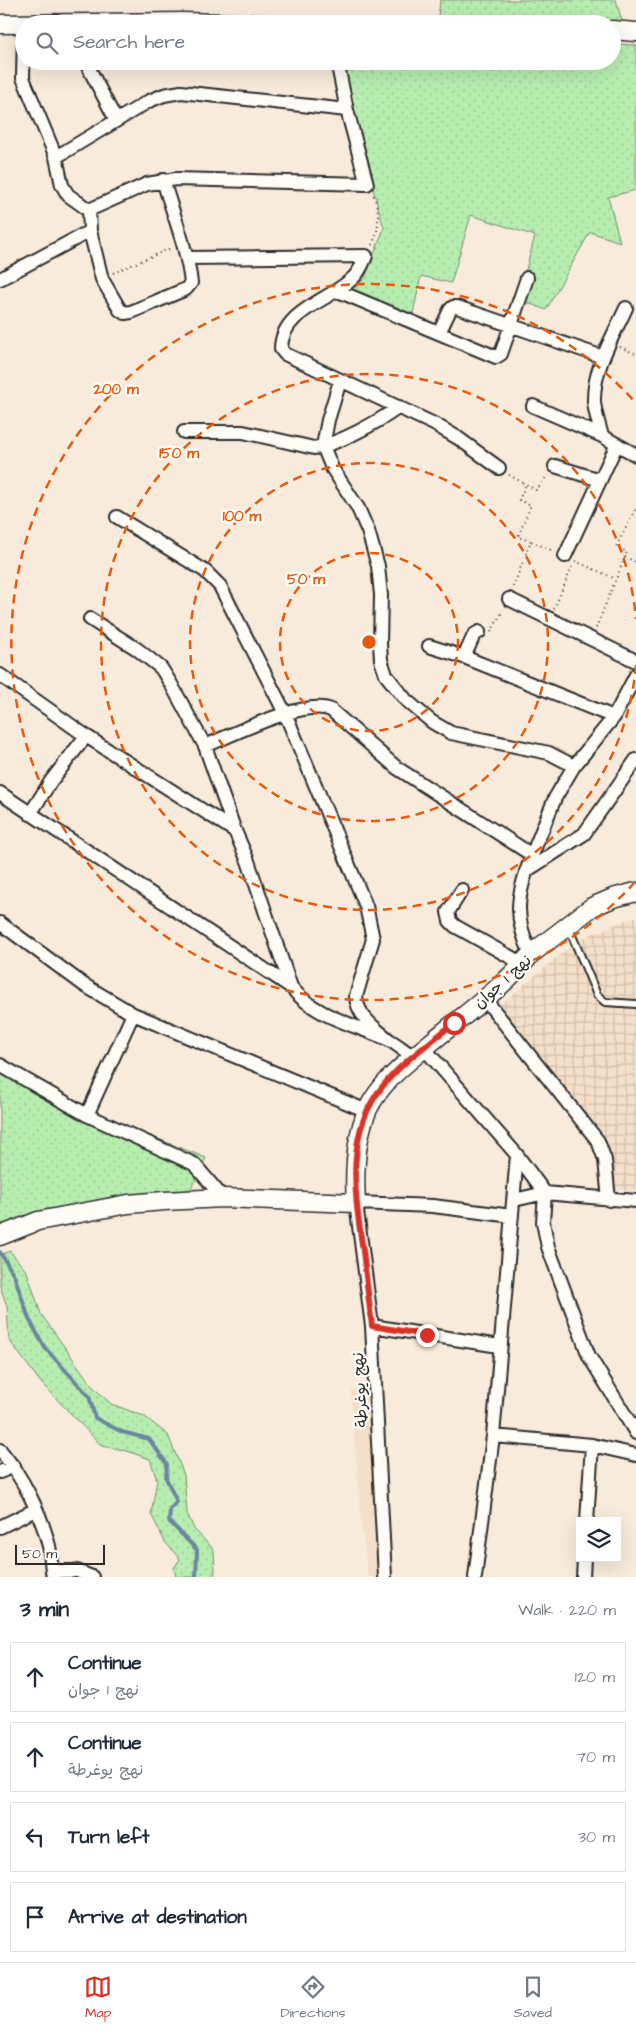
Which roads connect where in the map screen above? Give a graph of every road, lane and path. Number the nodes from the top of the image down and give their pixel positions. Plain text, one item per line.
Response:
1 (0, 24) edge
2 (15, 25) edge
3 (621, 31) edge
4 (636, 32) edge
5 (23, 70) edge
6 (90, 70) edge
7 (339, 70) edge
8 (347, 110) junction
9 (116, 120) junction
10 (56, 157) junction
11 (163, 180) junction
12 (375, 198) dead end
13 (89, 210) junction
14 (90, 231) junction
15 (182, 243) junction
16 (366, 256) junction
17 (188, 258) junction
18 (528, 278) dead end
19 (102, 279) junction
20 (0, 280) edge
21 (338, 291) junction
22 (626, 308) dead end
23 (510, 324) junction
24 (439, 333) junction
25 (610, 342) junction
26 (636, 354) edge
27 (603, 357) junction
28 (340, 381) junction
29 (533, 406) dead end
30 (399, 407) junction
31 (184, 432) dead end
32 (602, 436) junction
33 (617, 444) junction
34 (323, 446) junction
35 (636, 456) edge
36 (555, 466) joint
37 (499, 468) joint
38 (600, 480) junction
39 (525, 486) junction
40 (636, 508) edge
41 (117, 517) dead end
42 (531, 541) junction
43 (625, 557) junction
44 (570, 558) junction
45 (636, 562) edge
46 (616, 579) junction
47 (509, 600) junction
48 (90, 619) dead end
49 (550, 619) junction
50 (479, 632) joint
51 (592, 639) junction
52 (429, 646) dead end
53 (464, 657) junction
54 (636, 661) edge
55 (636, 675) edge
56 (0, 676) edge
57 (285, 713) junction
58 (614, 717) junction
59 (86, 736) junction
60 (205, 746) junction
61 (636, 760) edge
62 (574, 766) junction
63 (0, 793) edge
64 (30, 814) junction
65 (235, 831) junction
66 (532, 855) junction
67 (526, 871) junction
68 (462, 890) dead end
69 (636, 892) edge
70 (0, 924) edge
71 (568, 926) junction
72 (527, 959) junction
73 (291, 987) junction
74 (484, 998) junction
75 (636, 1004) edge
76 (133, 1014) junction
77 (389, 1040) junction
78 (419, 1052) junction
79 (0, 1065) edge
80 (367, 1111) junction
81 (87, 1115) junction
82 (517, 1155) junction
83 (544, 1193) junction
84 (223, 1198) junction
85 (514, 1200) junction
86 (609, 1200) junction
87 (636, 1201) edge
88 (356, 1203) junction
89 (512, 1216) junction
90 (3, 1235) edge
91 (372, 1326) junction
92 (499, 1346) junction
93 (636, 1433) edge
94 (493, 1436) junction
95 (592, 1445) junction
96 (0, 1450) edge
97 (636, 1455) edge
98 (14, 1466) junction
99 (0, 1472) edge
100 (35, 1510) junction
101 (587, 1517) edge
102 (0, 1527) edge
103 (584, 1562) edge
104 (52, 1574) edge
105 (92, 1577) edge
106 (385, 1577) edge
107 (475, 1577) edge
108 (583, 1577) edge

1 - 2 street
3 - 4 street
5 - 10 street
6 - 9 street
7 - 8 street
8 - 9 street
8 - 11 street
9 - 10 street
10 - 13 street
11 - 13 street
11 - 15 street
12 - 16 path
13 - 14 street
14 - 19 street
14 - 20 street
15 - 17 street
15 - 19 path
16 - 17 street
16 - 21 street
17 - 19 street
18 - 23 street
21 - 24 street
21 - 28 street
22 - 25 street
23 - 24 street
23 - 24 street
23 - 27 street
25 - 26 path
25 - 27 street
27 - 32 street
28 - 30 street
28 - 34 street
29 - 32 street
30 - 34 street
30 - 37 street
31 - 34 street
32 - 33 street
33 - 35 street
33 - 38 street
34 - 62 street
36 - 38 street
36 - 39 path
37 - 39 path
38 - 44 street
39 - 42 path
40 - 43 path
41 - 57 street
42 - 44 path
42 - 47 path
43 - 45 path
43 - 46 path
44 - 46 path
44 - 49 path
46 - 51 path
47 - 49 street
47 - 50 path
48 - 60 street
49 - 51 street
50 - 53 street
51 - 54 street
52 - 53 street
53 - 58 street
55 - 58 street
56 - 59 street
57 - 60 street
57 - 66 street
57 - 77 street
58 - 62 street
59 - 64 street
59 - 65 street
60 - 65 street
61 - 67 street
62 - 66 street
63 - 64 street
64 - 73 street
65 - 73 street
66 - 67 street
67 - 72 street
68 - 72 street
69 - 71 street, نهج 1 جوان
70 - 76 street
71 - 72 street, نهج 1 جوان
71 - 75 lane
72 - 74 street, نهج 1 جوان
73 - 77 street
74 - 78 street, نهج 1 جوان
74 - 86 street
76 - 80 street
76 - 81 street
77 - 78 street
78 - 80 street, نهج 1 جوان
78 - 82 street
79 - 81 street
80 - 88 street, نهج 1 جوان
81 - 84 street
82 - 83 street
82 - 85 street
83 - 85 street
83 - 86 street
83 - 93 street
84 - 88 street
84 - 90 street
85 - 89 street
86 - 87 street
88 - 89 street
88 - 91 street, نهج يوغرطة
89 - 92 street
91 - 92 street
91 - 106 street, نهج يوغرطة
92 - 94 street
94 - 95 street
94 - 107 street
95 - 97 street
95 - 101 street
96 - 98 street
98 - 99 street
98 - 100 street
100 - 102 street
100 - 104 street
103 - 108 street
104 - 105 street

